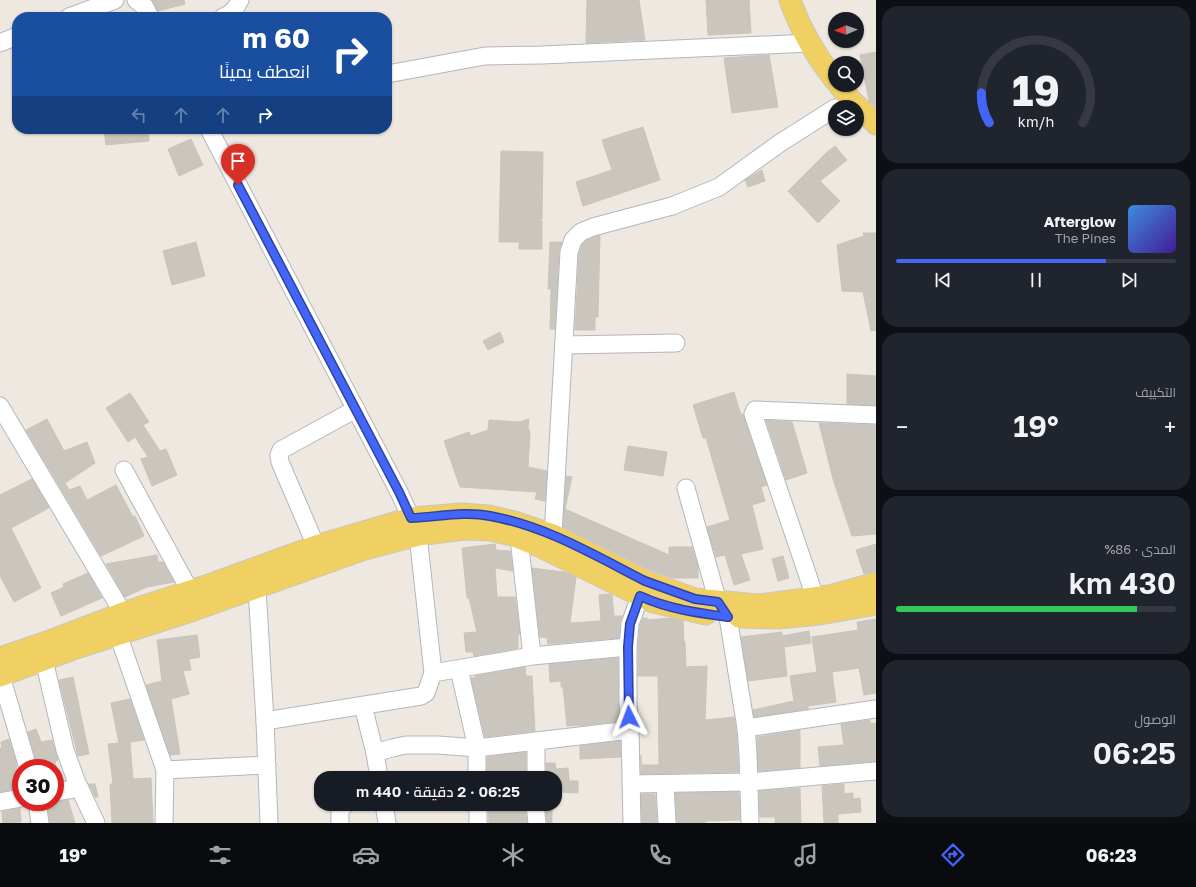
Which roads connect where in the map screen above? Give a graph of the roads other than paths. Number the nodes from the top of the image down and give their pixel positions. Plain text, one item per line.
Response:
1 (115, 0) edge
2 (136, 0) edge
3 (240, 0) edge
4 (790, 0) edge
5 (83, 12) edge
6 (148, 12) edge
7 (233, 12) edge
8 (12, 38) edge
9 (0, 43) edge
10 (810, 43) junction
11 (828, 71) edge
12 (392, 73) edge
13 (828, 109) edge
14 (864, 116) edge
15 (876, 124) edge
16 (212, 134) edge
17 (676, 343) dead end
18 (564, 345) junction
19 (0, 406) edge
20 (356, 409) junction
21 (876, 415) edge
22 (124, 470) dead end
23 (686, 488) dead end
24 (414, 527) junction
25 (553, 535) junction
26 (519, 538) junction
27 (316, 546) junction
28 (876, 583) edge
29 (257, 588) junction
30 (190, 591) junction
31 (640, 596) junction
32 (815, 597) junction
33 (876, 604) edge
34 (723, 609) junction
35 (123, 613) junction
36 (118, 634) junction
37 (628, 647) junction
38 (532, 656) junction
39 (44, 660) junction
40 (459, 669) junction
41 (0, 670) edge
42 (433, 673) junction
43 (363, 706) junction
44 (876, 709) edge
45 (265, 721) junction
46 (746, 728) junction
47 (630, 730) junction
48 (536, 741) junction
49 (477, 748) junction
50 (375, 753) junction
51 (25, 759) edge
52 (267, 765) junction
53 (165, 770) junction
54 (378, 771) edge
55 (477, 771) edge
56 (536, 771) edge
57 (876, 771) edge
58 (749, 782) junction
59 (632, 784) junction
60 (665, 784) junction
61 (80, 788) junction
62 (64, 791) edge
63 (12, 800) edge
64 (0, 802) edge
65 (38, 811) edge
66 (340, 811) edge
67 (385, 811) edge
68 (478, 811) edge
69 (536, 811) edge
70 (40, 823) edge
71 (96, 823) edge
72 (164, 823) edge
73 (269, 823) edge
74 (340, 823) edge
75 (387, 823) edge
76 (478, 823) edge
77 (537, 823) edge
78 (632, 823) edge
79 (667, 823) edge
80 (750, 823) edge

1 - 5 street
2 - 6 street
3 - 7 street
4 - 10 main road
8 - 9 street
10 - 11 main road
10 - 12 street
13 - 18 street
14 - 15 main road
16 - 20 street
17 - 18 street
18 - 25 street
19 - 35 street
20 - 24 street
20 - 27 street
21 - 32 street
22 - 30 street
23 - 34 street
24 - 25 main road
24 - 26 main road
24 - 27 main road
24 - 29 main road
24 - 42 street
25 - 34 main road
26 - 31 main road
26 - 38 street
27 - 30 main road
28 - 32 main road
29 - 36 main road
29 - 45 street
30 - 35 main road
31 - 34 main road
31 - 37 street
32 - 34 main road
33 - 34 main road
34 - 46 street
35 - 41 main road
36 - 39 main road
36 - 53 street
37 - 38 street
37 - 47 street
38 - 40 street
39 - 41 main road
39 - 61 street
40 - 42 street
40 - 49 street
41 - 51 street
42 - 43 street
43 - 45 street
43 - 50 street
44 - 46 street
45 - 52 street
46 - 58 street
47 - 48 street
47 - 59 street
48 - 49 street
48 - 56 street
49 - 50 street
49 - 55 street
50 - 54 street
52 - 53 street
52 - 73 street
53 - 72 street
57 - 58 street
58 - 60 street
58 - 80 street
59 - 60 street
59 - 78 street
60 - 79 street
61 - 62 street
61 - 71 street
63 - 64 street
65 - 70 street
66 - 74 street
67 - 75 street
68 - 76 street
69 - 77 street

